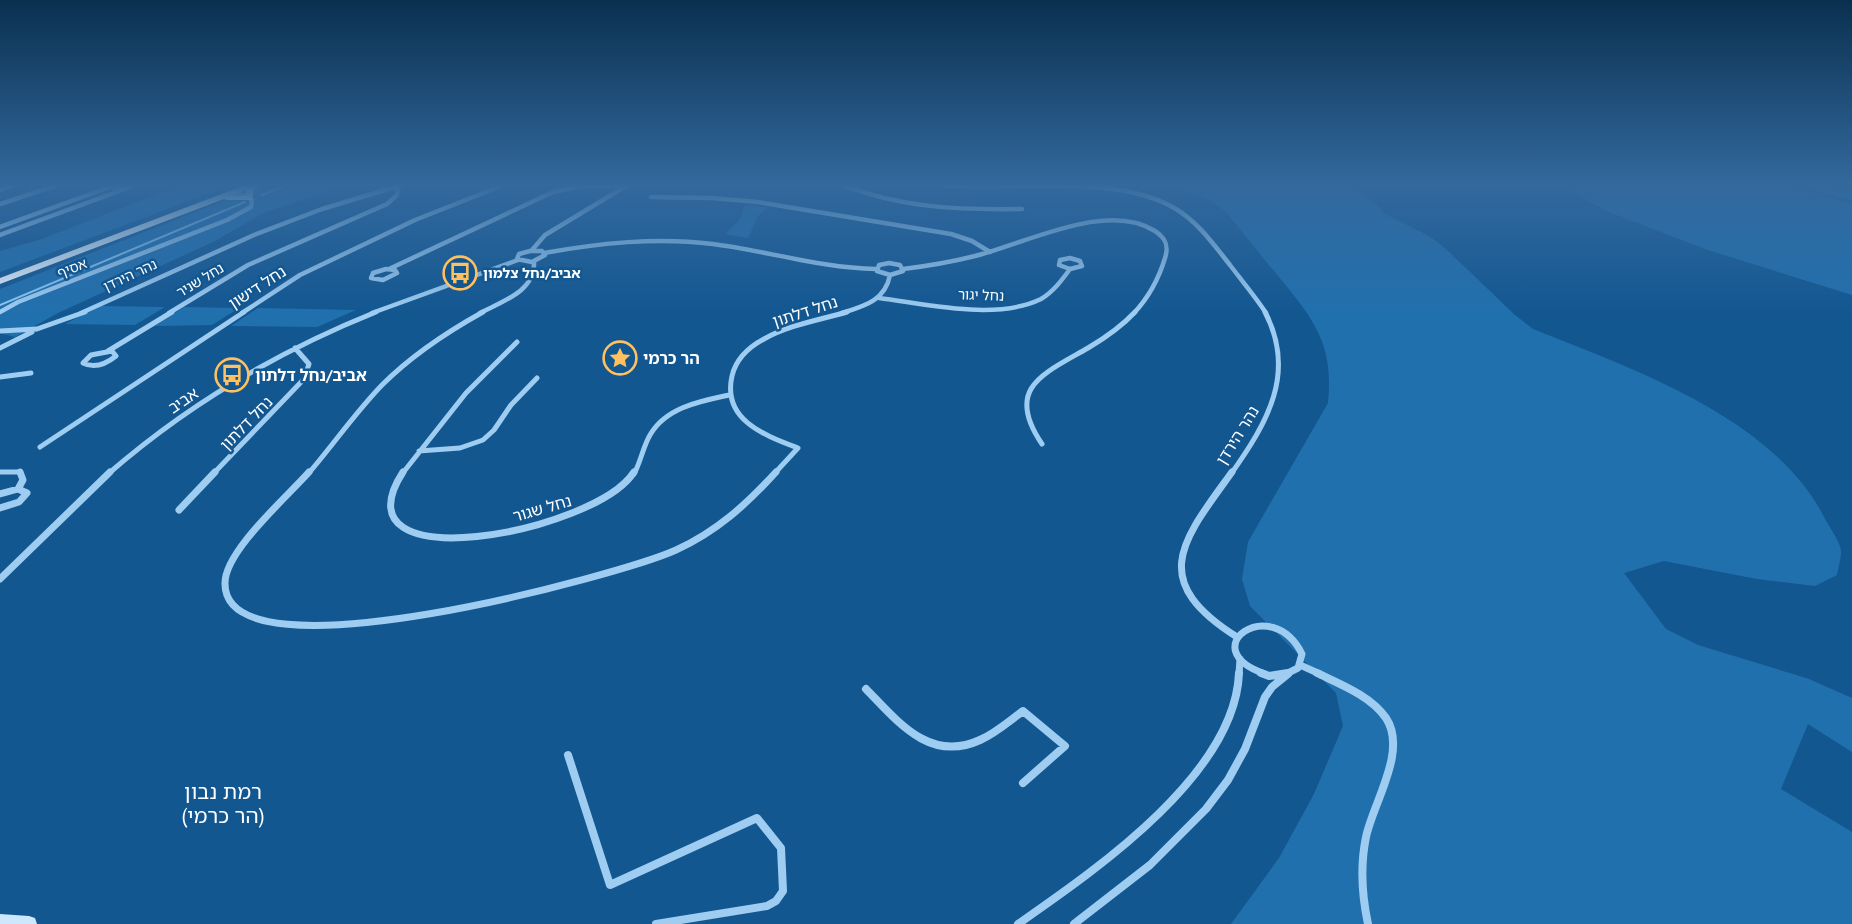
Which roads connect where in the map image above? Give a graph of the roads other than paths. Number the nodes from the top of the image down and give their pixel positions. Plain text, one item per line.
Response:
1 (141, 227) edge
2 (209, 227) edge
3 (275, 227) edge
4 (334, 227) edge
5 (401, 227) edge
6 (478, 227) edge
7 (558, 227) edge
8 (910, 227) edge
9 (1070, 227) edge
10 (1147, 227) edge
11 (1199, 227) edge
12 (1, 228) edge
13 (14, 228) joint
14 (0, 235) edge
15 (532, 250) junction
16 (990, 252) junction
17 (544, 253) junction
18 (518, 260) junction
19 (534, 261) junction
20 (389, 269) junction
21 (876, 269) junction
22 (903, 269) junction
23 (1070, 269) junction
24 (890, 275) junction
25 (0, 281) edge
26 (879, 298) junction
27 (0, 312) edge
28 (38, 329) junction
29 (0, 331) edge
30 (517, 342) dead end
31 (0, 348) edge
32 (296, 348) junction
33 (108, 351) junction
34 (31, 372) dead end
35 (0, 377) edge
36 (537, 378) dead end
37 (729, 395) junction
38 (1042, 444) dead end
39 (40, 447) dead end
40 (419, 451) junction
41 (0, 472) edge
42 (18, 489) junction
43 (0, 494) edge
44 (0, 508) edge
45 (179, 510) dead end
46 (0, 579) edge
47 (1237, 637) junction
48 (1240, 659) junction
49 (1300, 665) junction
50 (1288, 674) junction
51 (866, 689) dead end
52 (568, 755) dead end
53 (1023, 783) dead end
54 (0, 922) edge
55 (29, 924) edge
56 (656, 924) edge
57 (1017, 924) edge
58 (1074, 924) edge
59 (1368, 924) edge

1 - 25 main road
2 - 27 street, אסיף
3 - 28 street, נהר הירדן
4 - 33 street, נחל שניר
5 - 39 street, נחל דישון
6 - 20 street
7 - 15 street
8 - 16 street
9 - 16 street
10 - 38 street
11 - 47 street, נהר הירדן
12 - 13 street
13 - 14 street
15 - 17 street
15 - 18 street
16 - 22 street
17 - 19 street
17 - 21 street
18 - 19 street
18 - 32 street, אביב
19 - 37 street
20 - 20 street
21 - 22 street
21 - 24 street
22 - 24 street
23 - 23 street
23 - 26 street, נחל יגור
24 - 26 street
26 - 37 street, נחל דלתון
28 - 29 street, נהר הירדן
28 - 31 street
30 - 40 street, נחל שגור
32 - 45 street, נחל דלתון
32 - 46 street, אביב
33 - 33 street, נחל שניר
34 - 35 street
36 - 40 street
37 - 40 street, נחל שגור
41 - 42 street
42 - 43 street
42 - 44 street
47 - 48 street
47 - 49 street
48 - 50 street
48 - 57 street
49 - 50 street
49 - 59 street
50 - 58 street
51 - 53 street
52 - 56 street
54 - 55 street

